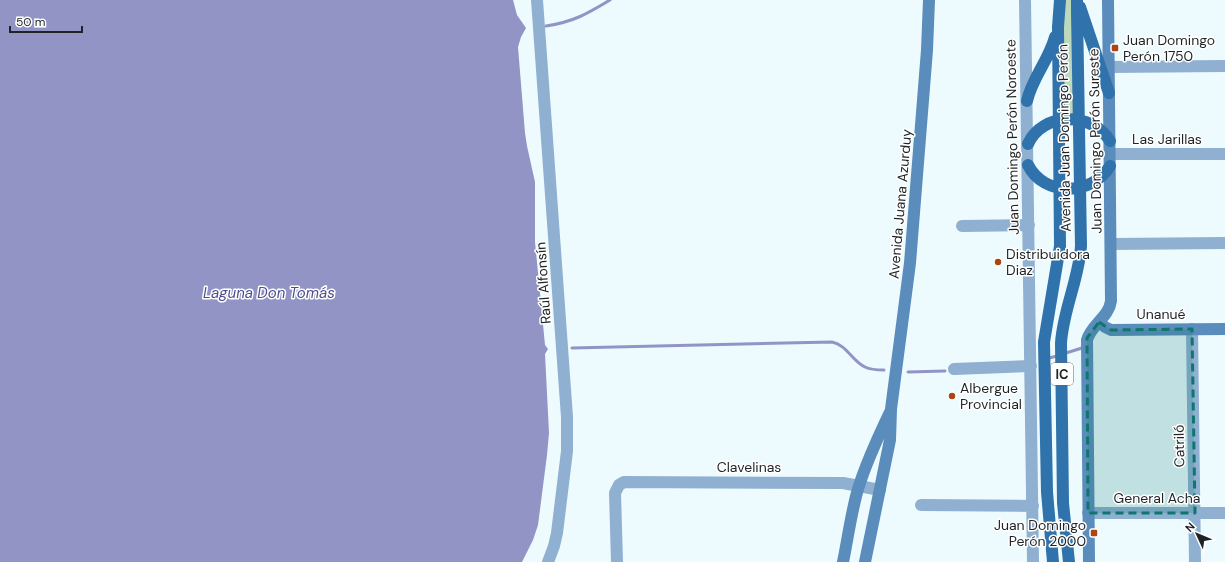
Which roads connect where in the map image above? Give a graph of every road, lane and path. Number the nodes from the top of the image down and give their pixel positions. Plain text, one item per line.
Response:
1 (537, 0) edge
2 (929, 0) edge
3 (1025, 0) edge
4 (1060, 0) edge
5 (1078, 0) edge
6 (1108, 0) edge
7 (1058, 27) junction
8 (1225, 66) edge
9 (1109, 67) junction
10 (1109, 93) junction
11 (1027, 102) junction
12 (1059, 120) junction
13 (1079, 121) junction
14 (1110, 141) junction
15 (1028, 144) junction
16 (1225, 154) edge
17 (1110, 160) junction
18 (1028, 165) junction
19 (1080, 187) junction
20 (1060, 188) junction
21 (1029, 225) junction
22 (962, 226) dead end
23 (1225, 242) edge
24 (1111, 244) junction
25 (1099, 322) junction
26 (1192, 329) junction
27 (1225, 329) edge
28 (1031, 366) junction
29 (954, 369) dead end
30 (891, 409) junction
31 (859, 485) junction
32 (880, 490) junction
33 (921, 505) dead end
34 (1032, 506) junction
35 (1088, 513) junction
36 (1195, 513) junction
37 (1225, 513) edge
38 (1069, 560) edge
39 (548, 562) edge
40 (617, 562) edge
41 (843, 562) edge
42 (865, 562) edge
43 (1033, 562) edge
44 (1053, 562) edge
45 (1089, 562) edge
46 (1195, 562) edge

1 - 39 street, Raúl Alfonsín
2 - 30 street, Avenida Juana Azurduy
3 - 11 street, Juan Domingo Perón Noroeste
4 - 7 main road, Avenida Juan Domingo Perón / IC
5 - 10 main road
5 - 13 main road, Avenida Juan Domingo Perón / IC
6 - 9 street, Juan Domingo Perón Sureste
7 - 11 main road
7 - 12 main road, Avenida Juan Domingo Perón / IC
8 - 9 street
9 - 10 street, Juan Domingo Perón Sureste
10 - 14 street, Juan Domingo Perón Sureste
11 - 15 street, Juan Domingo Perón Noroeste
12 - 13 main road
12 - 15 main road
12 - 20 main road, Avenida Juan Domingo Perón / IC
13 - 14 main road
13 - 19 main road, Avenida Juan Domingo Perón / IC
14 - 17 street, Juan Domingo Perón Sureste
15 - 18 street, Juan Domingo Perón Noroeste
16 - 17 street, Las Jarillas
17 - 19 main road
17 - 24 street, Juan Domingo Perón Sureste
18 - 20 main road
18 - 21 street, Juan Domingo Perón Noroeste
19 - 20 main road
19 - 38 main road, Avenida Juan Domingo Perón / IC
20 - 44 main road, Avenida Juan Domingo Perón / IC
21 - 22 street
21 - 28 street, Juan Domingo Perón Noroeste
23 - 24 street
24 - 25 street, Juan Domingo Perón Sureste
25 - 26 street, Unanué
25 - 35 street, Juan Domingo Perón Sureste
26 - 27 street, Unanué
26 - 36 street, Catriló
28 - 29 street
28 - 34 street, Juan Domingo Perón Noroeste
30 - 31 street, Avenida Juana Azurduy
30 - 32 street, Avenida Juana Azurduy
31 - 32 street, Clavelinas
31 - 40 street, Clavelinas
31 - 41 street, Avenida Juana Azurduy
32 - 42 street, Avenida Juana Azurduy
33 - 34 street
34 - 43 street, Juan Domingo Perón Noroeste
35 - 36 street, General Acha
35 - 45 street, Juan Domingo Perón Sureste
36 - 37 street, General Acha
36 - 46 street, Catriló

